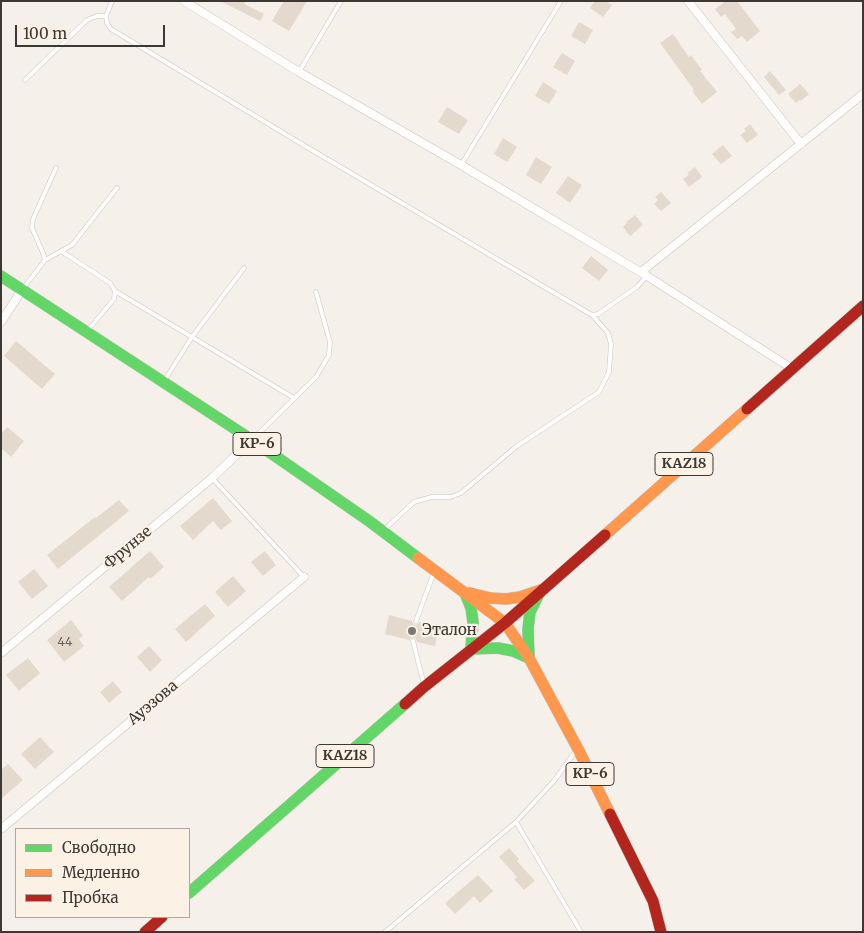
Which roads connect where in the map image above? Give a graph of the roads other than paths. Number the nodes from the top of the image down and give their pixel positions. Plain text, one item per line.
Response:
1 (112, 1) edge
2 (184, 1) edge
3 (341, 1) edge
4 (561, 1) edge
5 (688, 1) edge
6 (106, 16) junction
7 (299, 72) junction
8 (25, 80) dead end
9 (863, 94) edge
10 (801, 144) junction
11 (461, 165) junction
12 (56, 168) dead end
13 (117, 188) dead end
14 (61, 252) junction
15 (45, 260) junction
16 (244, 268) dead end
17 (644, 274) junction
18 (1, 276) edge
19 (22, 290) junction
20 (115, 291) junction
21 (316, 292) dead end
22 (863, 306) edge
23 (592, 315) junction
24 (1, 322) edge
25 (86, 332) junction
26 (192, 337) junction
27 (791, 368) junction
28 (163, 382) junction
29 (294, 398) junction
30 (252, 440) junction
31 (212, 478) junction
32 (383, 531) junction
33 (435, 570) junction
34 (304, 577) joint
35 (541, 590) junction
36 (464, 591) junction
37 (416, 622) dead end
38 (505, 623) junction
39 (413, 641) dead end
40 (471, 650) junction
41 (1, 653) edge
42 (529, 658) junction
43 (424, 687) junction
44 (578, 749) junction
45 (516, 822) junction
46 (1, 829) edge
47 (190, 892) edge
48 (161, 918) edge
49 (145, 932) edge
50 (385, 932) edge
51 (581, 932) edge
52 (661, 932) edge

1 - 6 lane
2 - 7 street
3 - 7 lane
4 - 11 lane
5 - 10 street
6 - 8 lane
6 - 23 lane
7 - 11 street
9 - 10 street
10 - 17 street
11 - 17 street
12 - 15 lane
13 - 14 lane
14 - 15 lane
14 - 20 lane
15 - 19 lane
16 - 26 lane
17 - 23 lane
17 - 27 street
18 - 19 main road, KP-6
19 - 24 street
19 - 25 main road, KP-6
20 - 25 lane
20 - 26 lane
21 - 29 lane
22 - 27 main road, KAZ18
23 - 32 lane
25 - 28 main road, KP-6
26 - 28 lane
26 - 29 lane
27 - 35 main road, KAZ18
28 - 30 main road, KP-6
29 - 30 lane
30 - 31 street, Фрунзе
30 - 32 main road, KP-6
31 - 34 lane
31 - 41 street, Фрунзе
32 - 33 main road, KP-6
33 - 36 main road, KP-6
33 - 37 lane
34 - 46 street, Ауэзова
35 - 36 main road
35 - 38 main road, KAZ18
35 - 42 main road
36 - 38 main road, KP-6
36 - 40 main road
38 - 40 main road, KAZ18
38 - 42 main road, KP-6
39 - 43 lane
40 - 42 main road
40 - 43 main road, KAZ18
42 - 44 main road, KP-6
43 - 47 main road, KAZ18
44 - 45 lane
44 - 52 main road, KP-6
45 - 50 lane
45 - 51 lane
48 - 49 main road

